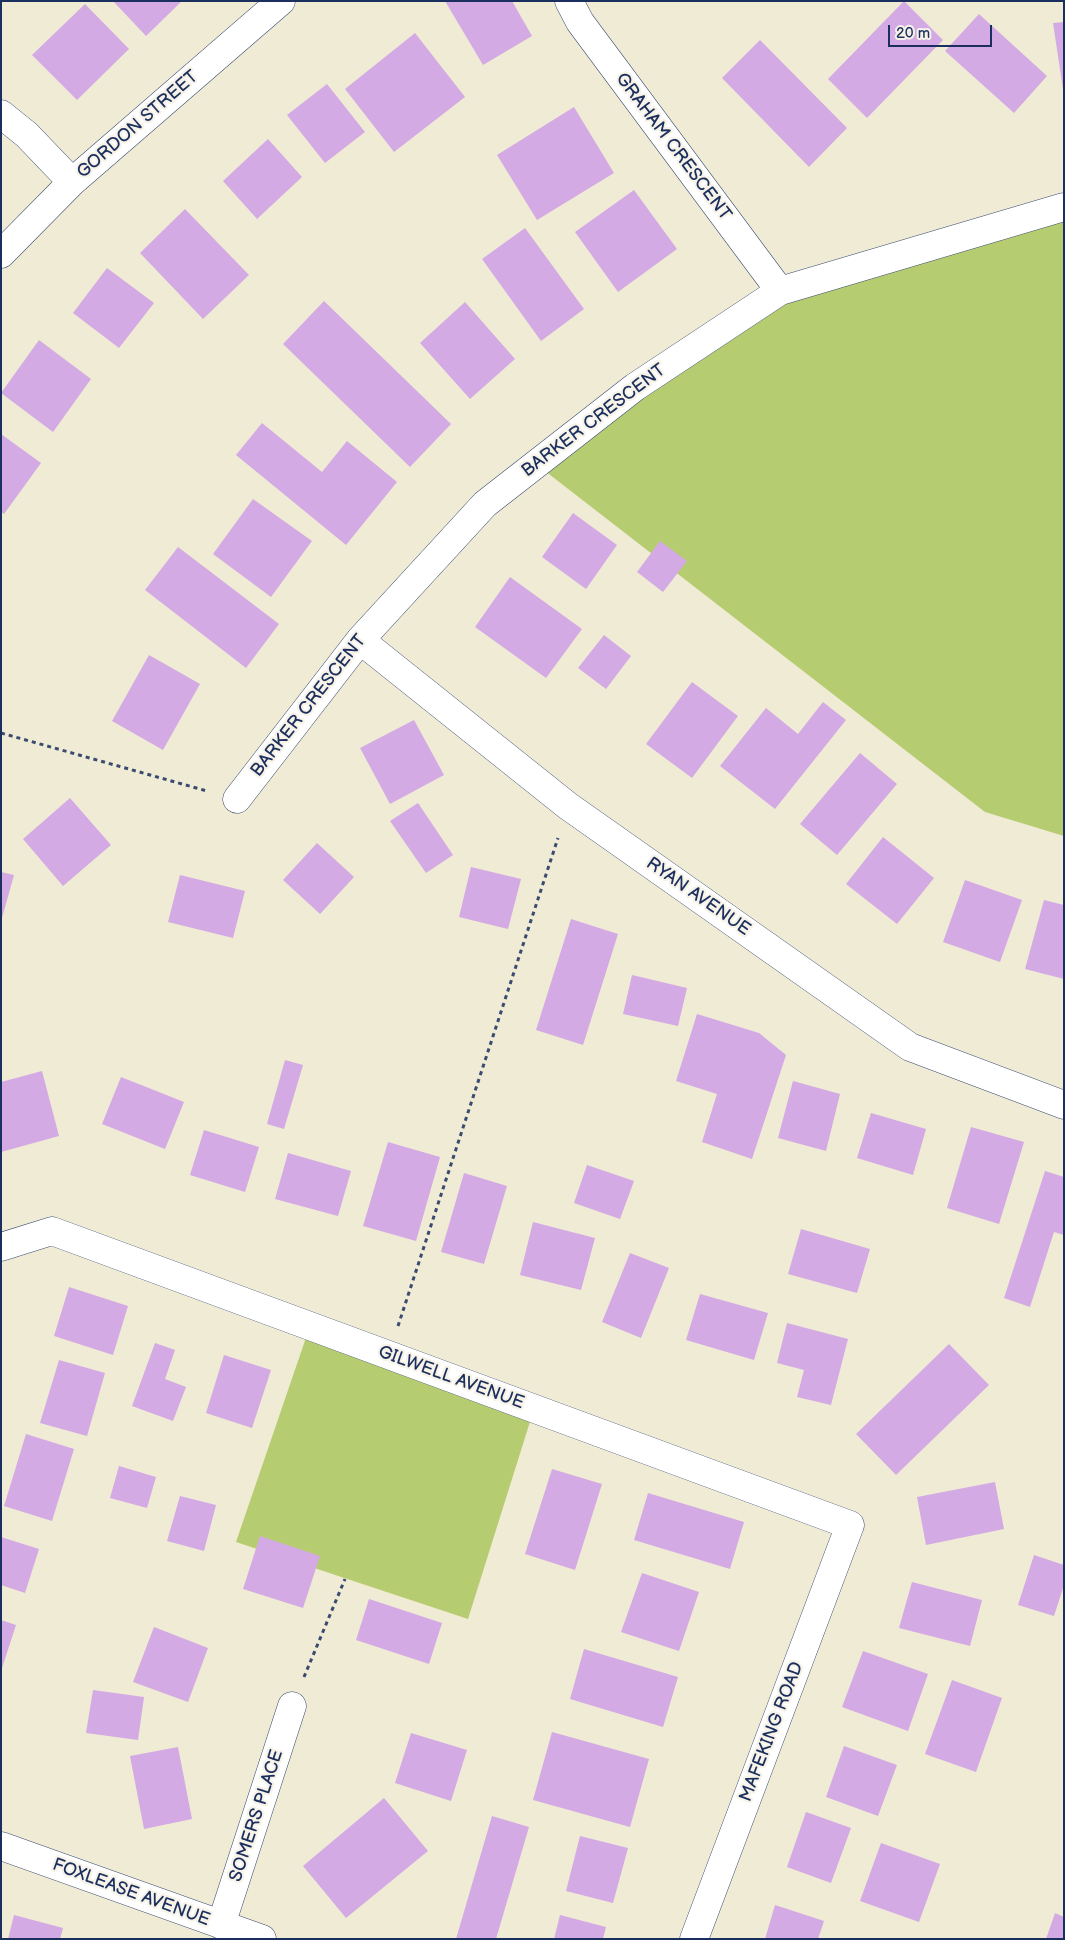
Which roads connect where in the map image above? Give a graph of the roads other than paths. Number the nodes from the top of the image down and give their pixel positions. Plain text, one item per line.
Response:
1 (281, 1) edge
2 (569, 1) edge
3 (1, 114) edge
4 (72, 182) junction
5 (1064, 207) edge
6 (1, 254) edge
7 (780, 291) junction
8 (360, 640) junction
9 (236, 799) road end
10 (1064, 1105) edge
11 (1, 1247) edge
12 (850, 1525) joint
13 (292, 1706) road end
14 (1, 1846) edge
15 (221, 1925) junction
16 (262, 1939) edge
17 (694, 1939) edge

1 - 4 street, GORDON STREET
2 - 7 street, GRAHAM CRESCENT
3 - 4 street
4 - 6 street, GORDON STREET
5 - 7 street, BARKER CRESCENT
7 - 8 street, BARKER CRESCENT
8 - 9 street, BARKER CRESCENT
8 - 10 street, RYAN AVENUE
11 - 12 street, GILWELL AVENUE
12 - 17 street, MAFEKING ROAD
13 - 15 street, SOMERS PLACE
14 - 15 street, FOXLEASE AVENUE
15 - 16 street, FOXLEASE AVENUE

